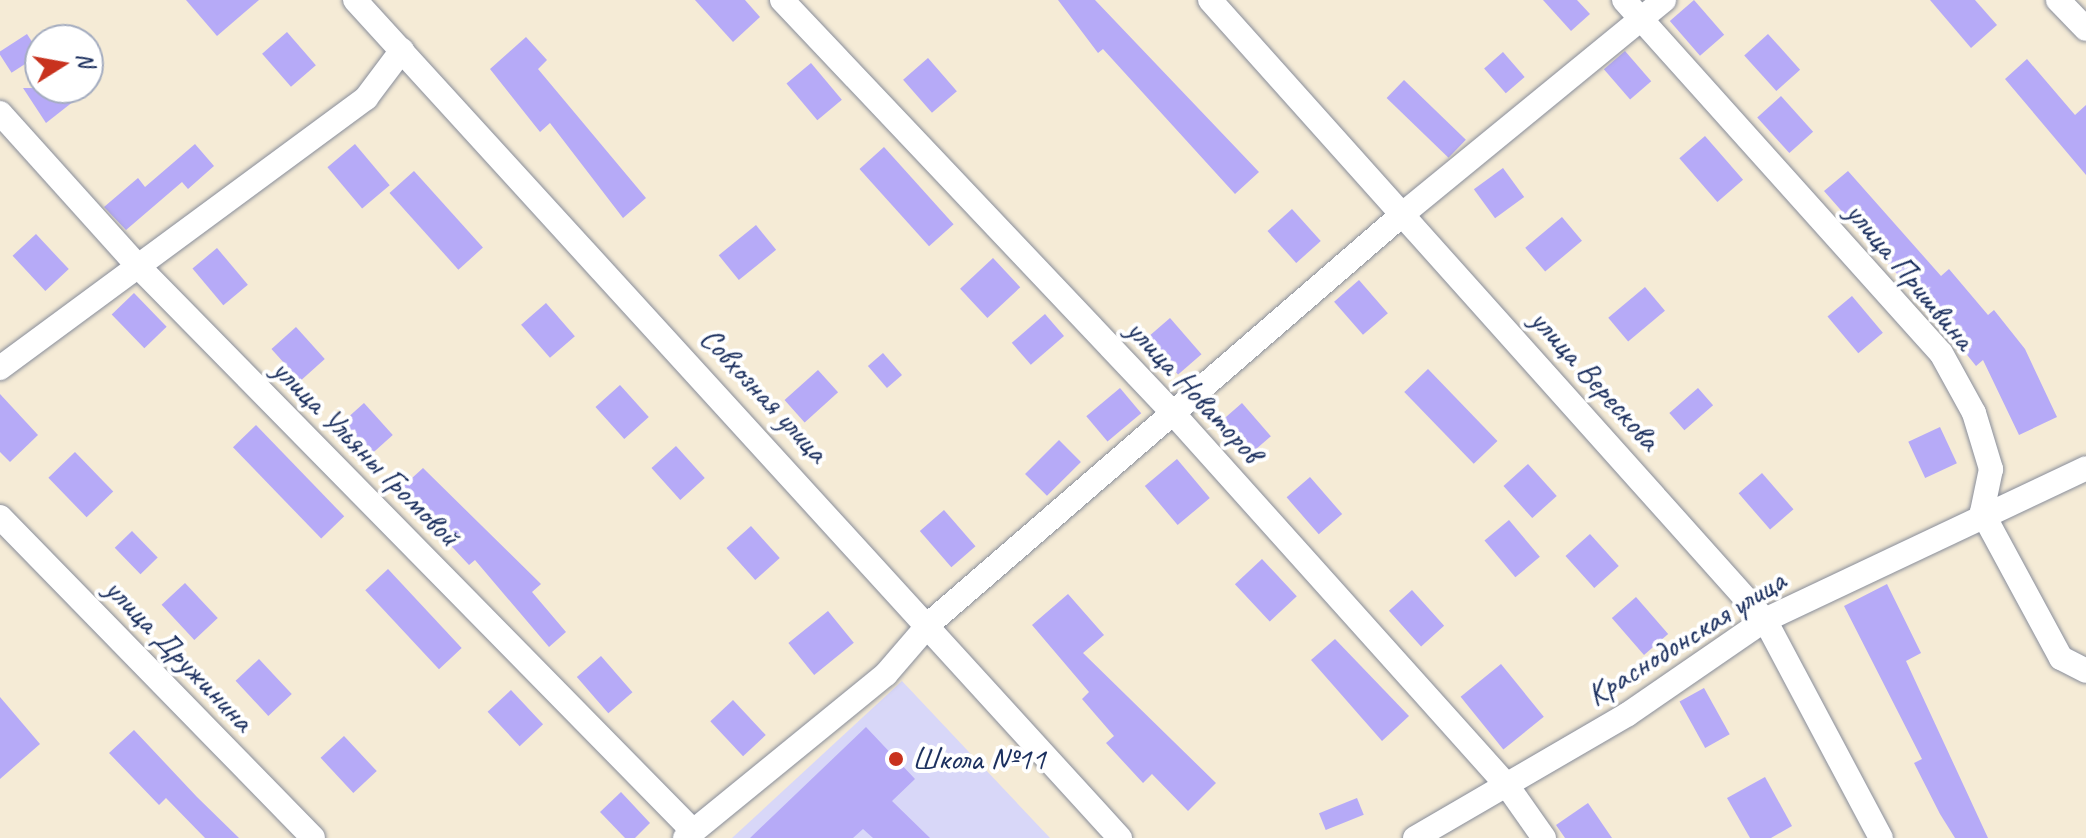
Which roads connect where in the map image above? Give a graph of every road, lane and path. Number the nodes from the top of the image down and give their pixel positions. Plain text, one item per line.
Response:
1 (355, 0) edge
2 (782, 0) edge
3 (1210, 0) edge
4 (1624, 0) edge
5 (1664, 0) edge
6 (2058, 0) edge
7 (1642, 20) junction
8 (2086, 29) edge
9 (402, 50) junction
10 (0, 113) edge
11 (1404, 213) junction
12 (134, 262) junction
13 (0, 368) edge
14 (1172, 412) junction
15 (2086, 468) edge
16 (1982, 512) junction
17 (0, 517) edge
18 (1765, 620) junction
19 (930, 623) junction
20 (2086, 671) edge
21 (1506, 784) junction
22 (689, 835) edge
23 (313, 838) edge
24 (1120, 838) edge
25 (1415, 838) edge
26 (1544, 838) edge
27 (1881, 838) edge

1 - 9 street, Совхозная улица
2 - 14 street, улица Новаторов
3 - 11 street, улица Верескова
4 - 7 street, улица Пришвина
5 - 7 street
6 - 8 street
7 - 11 street
7 - 16 street, улица Пришвина
9 - 12 street
9 - 19 street, Совхозная улица
10 - 12 street, улица Ульяны Громовой
11 - 14 street
11 - 18 street, улица Верескова
12 - 13 street
12 - 22 street, улица Ульяны Громовой
14 - 19 street
14 - 21 street, улица Новаторов
15 - 16 street, Краснодонская улица
16 - 18 street, Краснодонская улица
16 - 20 street
17 - 23 street, улица Дружинина
18 - 21 street, Краснодонская улица
18 - 27 street, улица Верескова
19 - 22 street
19 - 24 street, Совхозная улица
21 - 25 street, Краснодонская улица
21 - 26 street, улица Новаторов

